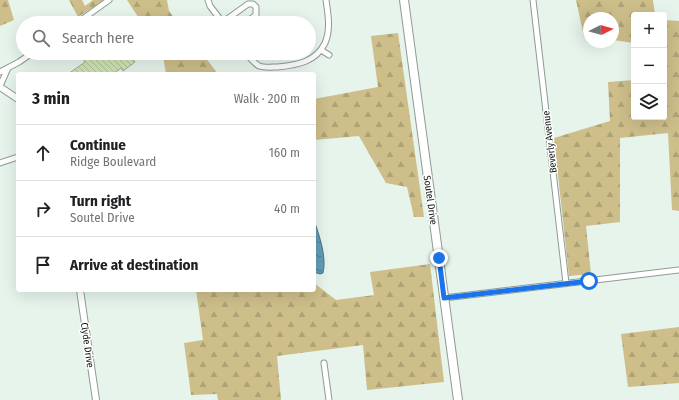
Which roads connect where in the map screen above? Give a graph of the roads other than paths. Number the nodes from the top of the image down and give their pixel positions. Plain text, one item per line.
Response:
1 (109, 0) edge
2 (208, 0) edge
3 (326, 0) edge
4 (404, 0) edge
5 (533, 0) edge
6 (87, 16) edge
7 (218, 16) edge
8 (232, 16) edge
9 (255, 16) edge
10 (321, 50) junction
11 (316, 54) edge
12 (329, 55) dead end
13 (22, 60) edge
14 (252, 60) edge
15 (308, 60) edge
16 (8, 68) junction
17 (0, 72) edge
18 (0, 86) edge
19 (16, 98) edge
20 (16, 158) edge
21 (0, 163) edge
22 (679, 270) edge
23 (566, 283) junction
24 (80, 292) edge
25 (444, 298) junction
26 (324, 363) dead end
27 (96, 400) edge
28 (329, 400) edge
29 (458, 400) edge

1 - 6 street
2 - 7 street
3 - 10 street
4 - 25 main road, Soutel Drive
5 - 23 street, Beverly Avenue
8 - 9 street
10 - 11 street
10 - 12 street
13 - 16 street
14 - 15 street
16 - 17 street
16 - 18 street
18 - 19 street
20 - 21 street
22 - 23 street
23 - 25 street
24 - 27 street, Clyde Drive
25 - 29 main road, Soutel Drive
26 - 28 street

